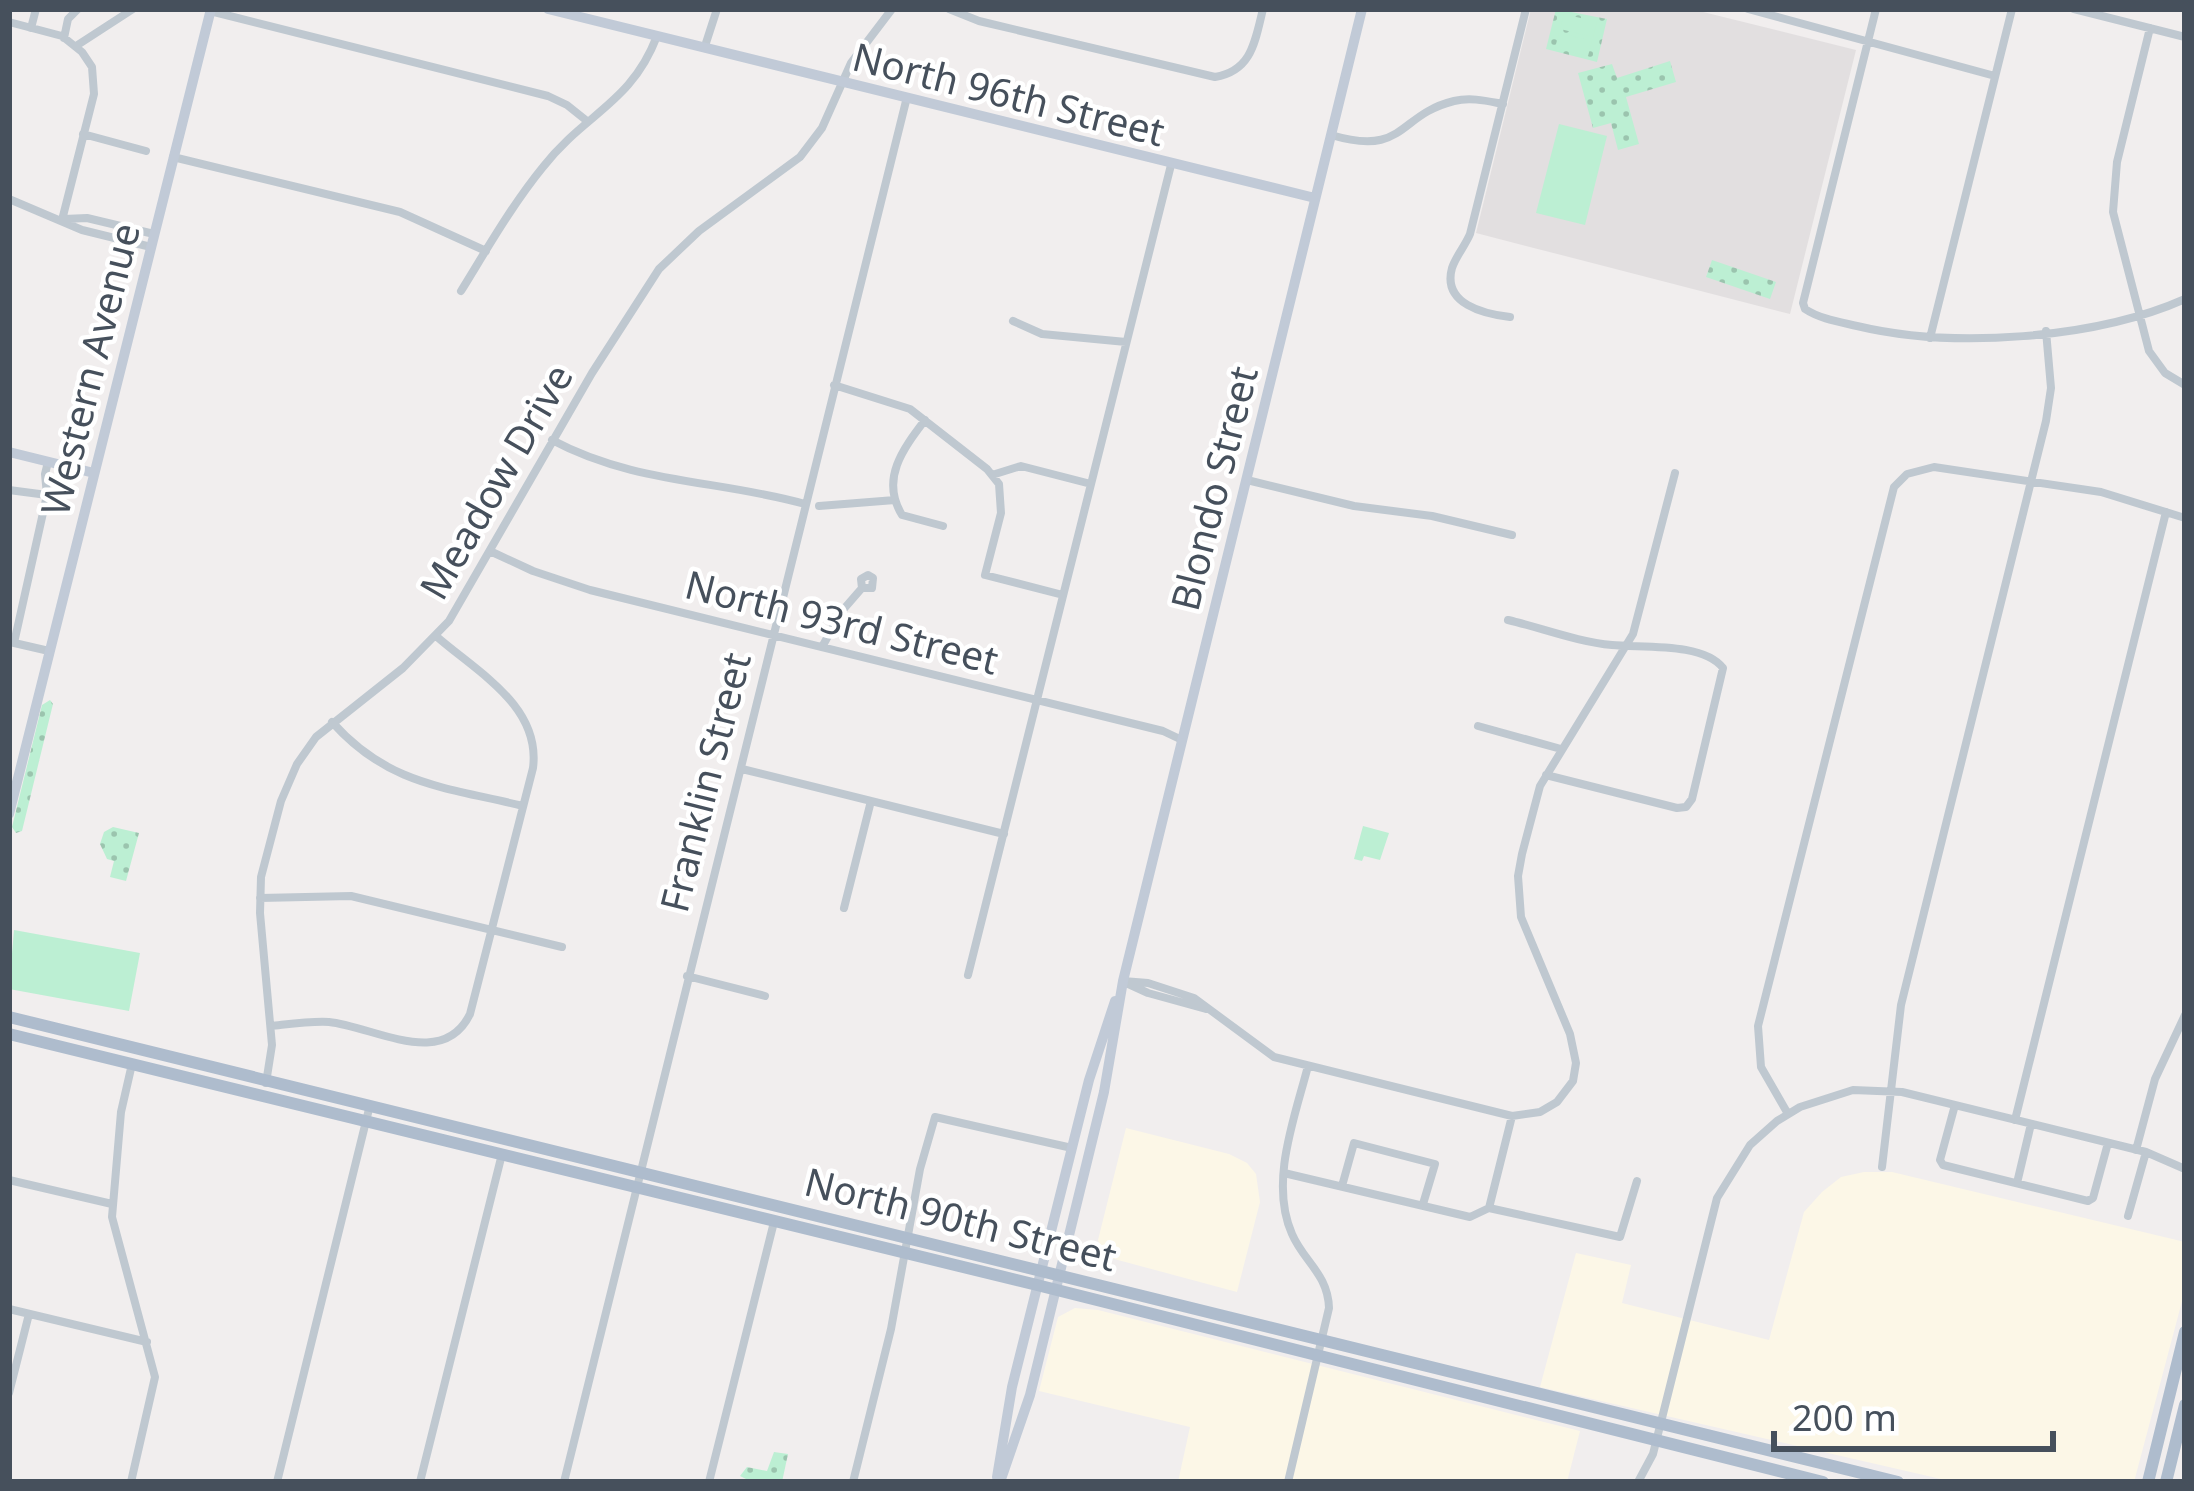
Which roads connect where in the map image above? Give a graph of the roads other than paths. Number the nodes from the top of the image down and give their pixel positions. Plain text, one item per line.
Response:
1 (36, 9) edge
2 (78, 9) edge
3 (133, 9) edge
4 (548, 9) edge
5 (717, 9) edge
6 (892, 9) edge
7 (949, 9) edge
8 (1263, 9) edge
9 (1362, 9) edge
10 (1526, 9) edge
11 (1748, 9) edge
12 (1876, 9) edge
13 (2012, 9) edge
14 (2074, 9) edge
15 (211, 10) edge
16 (9, 22) edge
17 (32, 28) junction
18 (2150, 28) junction
19 (657, 36) junction
20 (2185, 37) edge
21 (64, 38) junction
22 (1868, 42) junction
23 (76, 46) junction
24 (705, 46) junction
25 (1995, 76) junction
26 (841, 82) junction
27 (907, 97) junction
28 (1502, 104) junction
29 (586, 121) junction
30 (83, 134) junction
31 (1331, 135) junction
32 (146, 151) dead end
33 (173, 157) junction
34 (1171, 165) junction
35 (1315, 198) junction
36 (9, 199) edge
37 (62, 220) junction
38 (153, 240) junction
39 (486, 251) junction
40 (460, 291) dead end
41 (2185, 299) edge
42 (1510, 317) dead end
43 (2139, 317) junction
44 (1013, 321) dead end
45 (2046, 331) junction
46 (1930, 338) junction
47 (1126, 342) junction
48 (834, 385) junction
49 (2185, 385) edge
50 (925, 420) junction
51 (553, 440) junction
52 (9, 452) edge
53 (48, 461) junction
54 (94, 473) junction
55 (1675, 473) dead end
56 (992, 476) junction
57 (1247, 479) junction
58 (2031, 482) junction
59 (1091, 484) junction
60 (9, 490) edge
61 (47, 495) junction
62 (895, 500) junction
63 (805, 504) junction
64 (819, 506) dead end
65 (2166, 512) junction
66 (2185, 518) edge
67 (943, 526) dead end
68 (1512, 535) dead end
69 (492, 552) junction
70 (862, 588) dead end
71 (1063, 595) junction
72 (1508, 620) dead end
73 (771, 635) junction
74 (436, 636) junction
75 (12, 642) edge
76 (1628, 644) junction
77 (822, 647) junction
78 (49, 651) junction
79 (1037, 700) junction
80 (332, 722) junction
81 (1478, 727) dead end
82 (1182, 740) junction
83 (1561, 749) junction
84 (742, 769) junction
85 (1546, 775) junction
86 (871, 801) junction
87 (523, 806) junction
88 (9, 814) edge
89 (1004, 834) junction
90 (260, 898) junction
91 (844, 908) dead end
92 (492, 929) junction
93 (562, 947) dead end
94 (968, 975) dead end
95 (687, 976) junction
96 (1123, 981) junction
97 (765, 996) dead end
98 (2185, 1015) edge
99 (9, 1016) edge
100 (271, 1026) junction
101 (9, 1034) edge
102 (132, 1064) junction
103 (1308, 1066) junction
104 (267, 1079) junction
105 (1890, 1090) junction
106 (263, 1096) junction
107 (370, 1104) junction
108 (1955, 1105) junction
109 (1788, 1114) junction
110 (1516, 1116) junction
111 (2015, 1120) junction
112 (366, 1122) junction
113 (2031, 1124) junction
114 (2108, 1143) junction
115 (1072, 1148) junction
116 (2141, 1151) junction
117 (502, 1154) junction
118 (1882, 1167) dead end
119 (2185, 1169) edge
120 (641, 1171) junction
121 (1284, 1173) junction
122 (9, 1180) edge
123 (1637, 1181) dead end
124 (2017, 1184) junction
125 (1342, 1186) junction
126 (637, 1187) junction
127 (112, 1204) junction
128 (1423, 1204) junction
129 (1489, 1208) junction
130 (2128, 1216) dead end
131 (775, 1221) junction
132 (908, 1236) junction
133 (905, 1253) junction
134 (1042, 1268) junction
135 (1059, 1272) junction
136 (1037, 1285) junction
137 (1054, 1289) junction
138 (9, 1309) edge
139 (29, 1314) junction
140 (2185, 1332) edge
141 (1324, 1338) junction
142 (148, 1342) junction
143 (1319, 1356) junction
144 (9, 1393) edge
145 (2185, 1406) edge
146 (1660, 1423) junction
147 (1656, 1440) junction
148 (1868, 1478) edge
149 (131, 1482) edge
150 (277, 1482) edge
151 (420, 1482) edge
152 (564, 1482) edge
153 (709, 1482) edge
154 (853, 1482) edge
155 (998, 1482) edge
156 (1288, 1482) edge
157 (1638, 1482) edge
158 (1823, 1482) edge
159 (1898, 1482) edge
160 (2148, 1482) edge
161 (2166, 1482) edge

1 - 17 street
2 - 21 street
3 - 23 street
4 - 19 main road, North 96th Street
5 - 24 street
6 - 26 street, Meadow Drive
7 - 8 street
9 - 31 main road, Blondo Street
10 - 28 street
11 - 22 street
12 - 22 street
13 - 25 street
14 - 18 street
15 - 29 street
15 - 33 main road, Western Avenue
16 - 17 street
17 - 21 street
18 - 20 street
18 - 43 street
19 - 24 main road, North 96th Street
19 - 29 street
21 - 23 street
22 - 25 street
22 - 46 street
23 - 30 street
24 - 26 main road, North 96th Street
25 - 46 street
26 - 27 main road, North 96th Street
26 - 51 street, Meadow Drive
27 - 34 main road, North 96th Street
27 - 48 street, Franklin Street
28 - 31 street
28 - 42 street
29 - 39 street
30 - 32 street
30 - 37 street
31 - 35 main road, Blondo Street
33 - 38 main road, Western Avenue
33 - 39 street
34 - 35 main road, North 96th Street
34 - 47 street
35 - 57 main road, Blondo Street
36 - 37 street
37 - 38 street
38 - 54 main road, Western Avenue
39 - 40 street
41 - 43 street
43 - 45 street
43 - 49 street
44 - 47 street
45 - 46 street
45 - 58 street
47 - 59 street
48 - 50 street
48 - 63 street, Franklin Street
50 - 56 street
50 - 62 street
51 - 63 street
51 - 69 street, Meadow Drive
52 - 53 main road
53 - 54 main road
53 - 61 street
54 - 78 main road, Western Avenue
55 - 76 street
56 - 59 street
56 - 71 street
57 - 68 street
57 - 82 main road, Blondo Street
58 - 65 street
58 - 105 street
58 - 109 street
59 - 71 street
60 - 61 street
61 - 75 street
62 - 64 street
62 - 67 street
63 - 73 street, Franklin Street
65 - 66 street
65 - 111 street
69 - 73 street, North 93rd Street
69 - 74 street, Meadow Drive
70 - 77 street
71 - 79 street
72 - 76 street
73 - 77 street, North 93rd Street
73 - 84 street, Franklin Street
74 - 80 street, Meadow Drive
74 - 87 street
75 - 78 street
76 - 83 street
76 - 85 street
77 - 79 street, North 93rd Street
78 - 88 main road, Western Avenue
79 - 82 street, North 93rd Street
79 - 89 street
80 - 87 street
80 - 90 street, Meadow Drive
81 - 83 street
82 - 96 main road, Blondo Street
83 - 85 street
84 - 86 street
84 - 95 street, Franklin Street
85 - 110 street
86 - 89 street
86 - 91 street
87 - 92 street
89 - 94 street
90 - 92 street
90 - 100 street, Meadow Drive
92 - 93 street
92 - 100 street
95 - 97 street
95 - 120 street, Franklin Street
96 - 103 street
96 - 115 main road, Blondo Street
96 - 135 main road, Blondo Street
98 - 116 street
99 - 104 main road, North 90th Street
100 - 104 street, Meadow Drive
101 - 102 main road, North 90th Street
102 - 106 main road, North 90th Street
102 - 127 street
103 - 110 street
103 - 121 street
104 - 106 street, Meadow Drive
104 - 107 main road, North 90th Street
105 - 108 street
105 - 109 street
105 - 118 street
106 - 112 main road, North 90th Street
107 - 112 street
107 - 120 main road, North 90th Street
108 - 111 street
108 - 124 street
109 - 146 street
110 - 129 street
111 - 113 street
112 - 117 main road, North 90th Street
112 - 150 street
113 - 114 street
113 - 124 street
114 - 116 street
114 - 124 street
115 - 132 street
115 - 134 main road, Blondo Street
116 - 119 street
116 - 130 street
117 - 126 main road, North 90th Street
117 - 151 street
120 - 126 street, Franklin Street
120 - 132 main road, North 90th Street
121 - 125 street
121 - 141 street
122 - 127 street
123 - 129 street
125 - 128 street
125 - 128 street
126 - 131 main road, North 90th Street
126 - 152 street, Franklin Street
127 - 142 street
128 - 129 street
131 - 133 main road, North 90th Street
131 - 153 street
132 - 133 street
132 - 134 main road, North 90th Street
133 - 136 main road, North 90th Street
133 - 154 street
134 - 135 main road, North 90th Street
134 - 136 main road, Blondo Street
135 - 137 main road, Blondo Street
135 - 141 main road, North 90th Street
136 - 137 main road, North 90th Street
136 - 155 main road, Blondo Street
137 - 143 main road, North 90th Street
137 - 155 main road, Blondo Street
138 - 139 street
139 - 142 street
139 - 144 street
140 - 160 main road
141 - 143 street
141 - 146 main road, North 90th Street
142 - 149 street
143 - 147 main road, North 90th Street
143 - 156 street
145 - 161 main road
146 - 147 street
146 - 148 main road, North 90th Street
147 - 157 street
147 - 158 main road, North 90th Street
148 - 159 main road, North 90th Street

